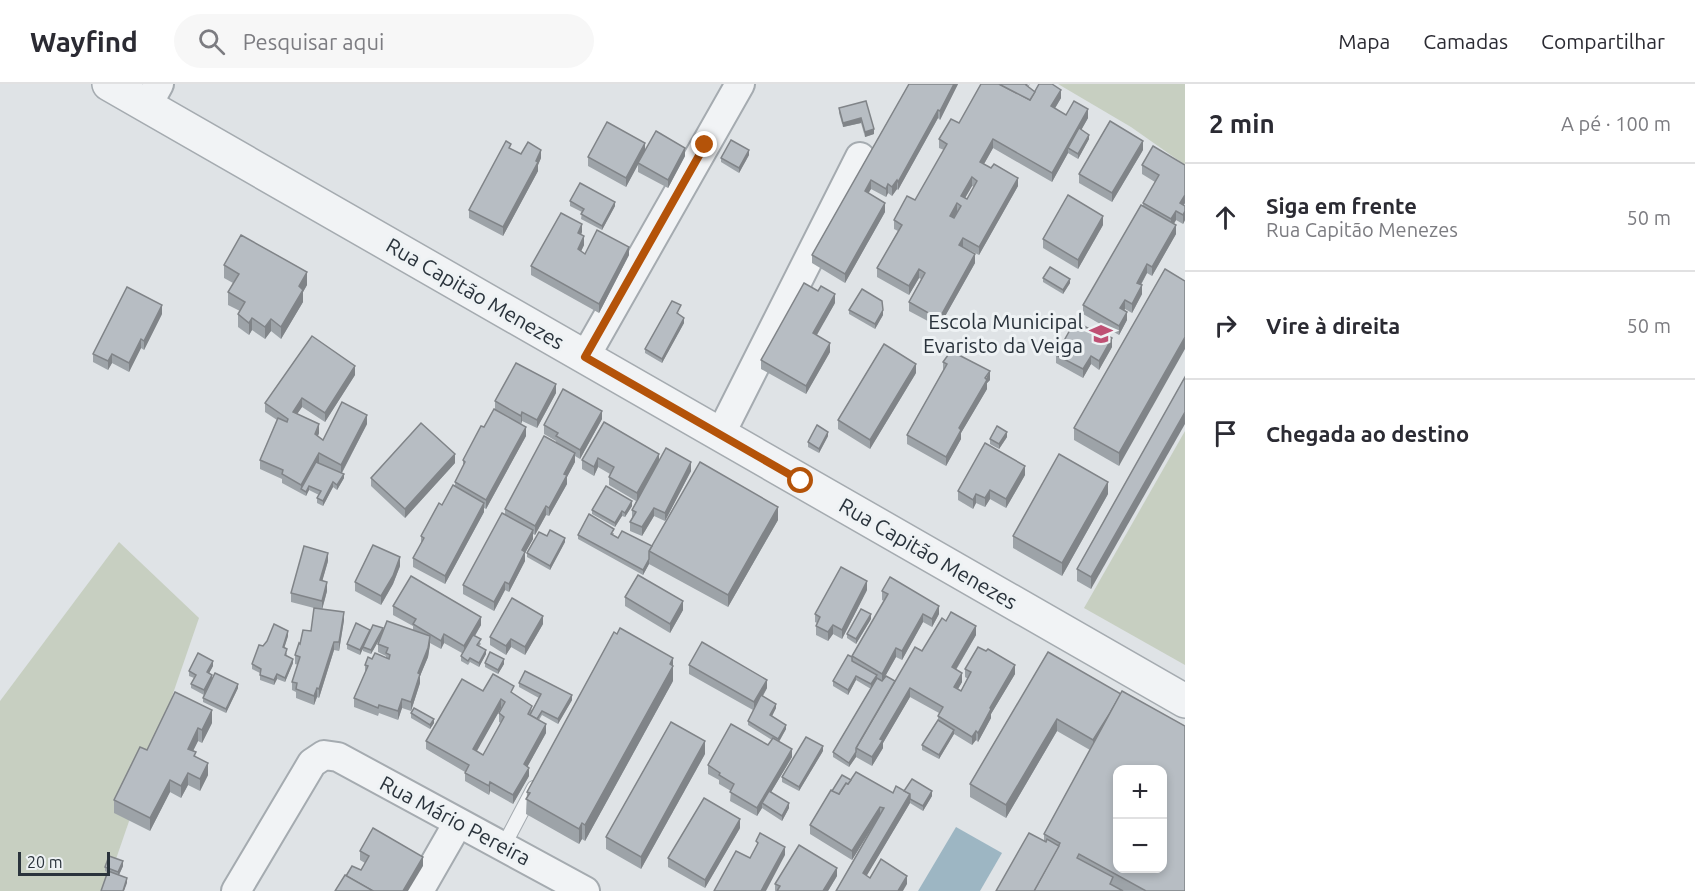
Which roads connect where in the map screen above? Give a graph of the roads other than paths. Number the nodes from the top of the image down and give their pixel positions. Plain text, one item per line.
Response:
1 (110, 84) edge
2 (740, 84) edge
3 (153, 95) edge
4 (860, 157) dead end
5 (585, 357) junction
6 (720, 435) junction
7 (1185, 701) edge
8 (540, 775) edge
9 (459, 824) junction
10 (503, 847) junction
11 (236, 891) edge
12 (419, 891) edge
13 (585, 891) edge

1 - 3 street, Rua Capitão Menezes
2 - 5 street
3 - 5 street, Rua Capitão Menezes
4 - 6 street
5 - 6 street, Rua Capitão Menezes
6 - 7 street, Rua Capitão Menezes
8 - 10 lane
9 - 10 street, Rua Mário Pereira
9 - 11 street, Rua Mário Pereira
9 - 12 street
10 - 13 street, Rua Mário Pereira

